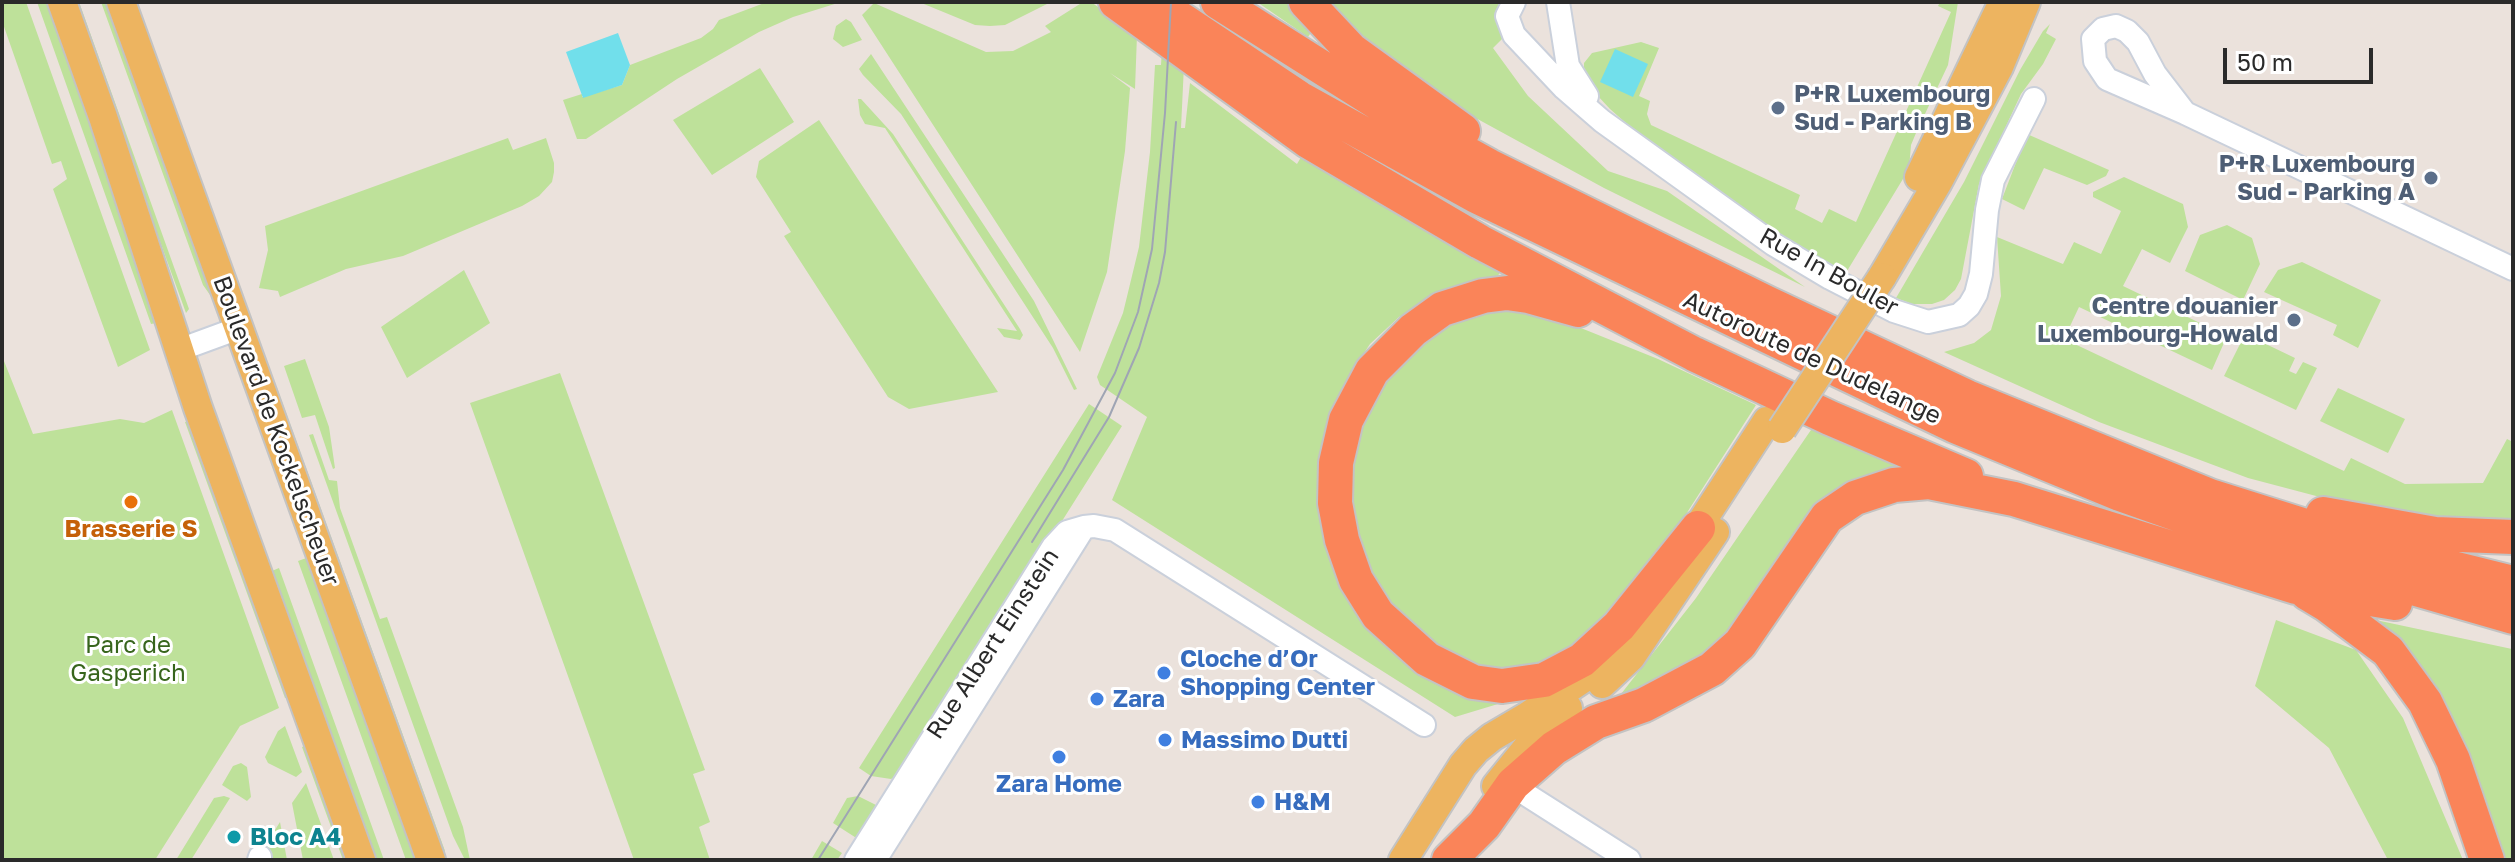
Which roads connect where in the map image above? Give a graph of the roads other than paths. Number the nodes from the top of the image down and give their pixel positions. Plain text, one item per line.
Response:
1 (62, 2) edge
2 (121, 2) edge
3 (1116, 2) edge
4 (1155, 2) edge
5 (1218, 2) edge
6 (1306, 2) edge
7 (1514, 2) edge
8 (1558, 2) edge
9 (2003, 2) edge
10 (2026, 2) edge
11 (2034, 99) dead end
12 (2185, 113) dead end
13 (1636, 145) junction
14 (1562, 202) junction
15 (2513, 269) edge
16 (1875, 272) junction
17 (239, 328) junction
18 (179, 350) junction
19 (1694, 354) junction
20 (1774, 425) junction
21 (2210, 496) junction
22 (2014, 499) junction
23 (1084, 527) junction
24 (1698, 528) junction
25 (2513, 537) edge
26 (2513, 583) edge
27 (2296, 587) junction
28 (2513, 617) edge
29 (2513, 624) edge
30 (1424, 725) dead end
31 (1527, 795) dead end
32 (361, 860) edge
33 (431, 860) edge
34 (856, 860) edge
35 (875, 860) edge
36 (1403, 860) edge
37 (1448, 860) edge
38 (1629, 860) edge
39 (2487, 860) edge

1 - 18 main road
2 - 17 main road, Boulevard de Kockelscheuer
3 - 19 highway
4 - 28 highway, Autoroute de Dudelange
5 - 14 highway, Autoroute de Dudelange
6 - 14 highway
7 - 13 street, Rue In Bouler
8 - 13 street, Rue In Bouler
9 - 16 main road
10 - 16 main road
11 - 13 street, Rue In Bouler
12 - 15 street
14 - 21 highway, Autoroute de Dudelange
16 - 20 main road
17 - 18 street
17 - 33 main road, Boulevard de Kockelscheuer
18 - 32 main road
19 - 22 highway
19 - 24 highway
20 - 24 main road
20 - 37 main road
21 - 25 highway
21 - 26 highway, Autoroute de Dudelange
22 - 27 highway
22 - 37 highway
23 - 30 street
23 - 34 street, Rue Albert Einstein
23 - 35 street, Rue Albert Einstein
24 - 36 main road
27 - 29 highway
27 - 39 highway
31 - 38 street

